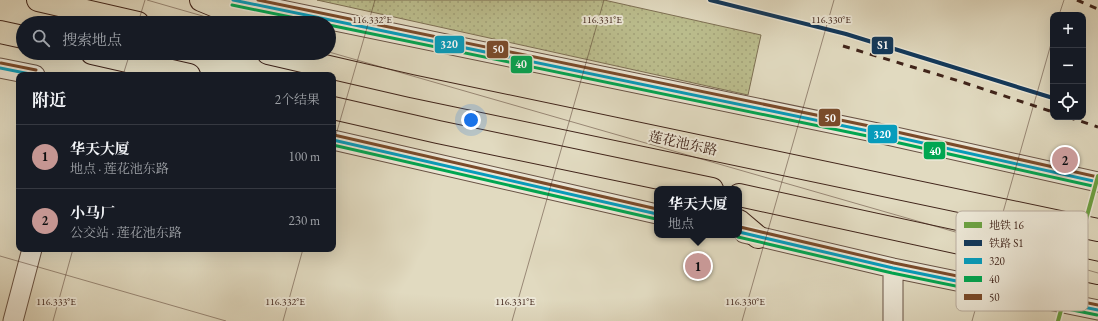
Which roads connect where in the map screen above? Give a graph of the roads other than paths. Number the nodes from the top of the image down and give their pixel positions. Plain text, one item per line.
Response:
1 (38, 0) edge
2 (201, 0) edge
3 (233, 0) edge
4 (108, 16) edge
5 (240, 16) edge
6 (311, 16) edge
7 (336, 21) edge
8 (0, 32) edge
9 (16, 36) edge
10 (336, 55) edge
11 (123, 60) edge
12 (298, 60) edge
13 (0, 68) edge
14 (20, 72) edge
15 (176, 72) edge
16 (411, 86) junction
17 (336, 109) edge
18 (336, 119) edge
19 (438, 132) junction
20 (336, 141) edge
21 (1098, 182) edge
22 (694, 186) edge
23 (742, 196) edge
24 (1007, 211) edge
25 (654, 213) edge
26 (742, 225) edge
27 (1088, 228) edge
28 (1098, 230) edge
29 (748, 234) edge
30 (956, 242) edge
31 (31, 252) edge
32 (893, 268) junction
33 (1088, 271) edge
34 (1098, 273) edge
35 (956, 281) edge
36 (1088, 308) edge
37 (1098, 310) edge
38 (13, 321) edge
39 (893, 321) edge

1 - 4 highway
2 - 5 highway
3 - 6 street
7 - 21 street
8 - 9 highway
10 - 16 highway
11 - 15 highway
12 - 16 highway, 莲花池东路
13 - 14 street
16 - 24 highway, 莲花池东路
17 - 19 highway
18 - 19 highway
19 - 22 highway
20 - 25 street
23 - 30 highway
26 - 29 highway
27 - 28 highway, 莲花池东路
29 - 32 street
31 - 38 street
32 - 35 street
32 - 39 street
33 - 34 highway
36 - 37 street

